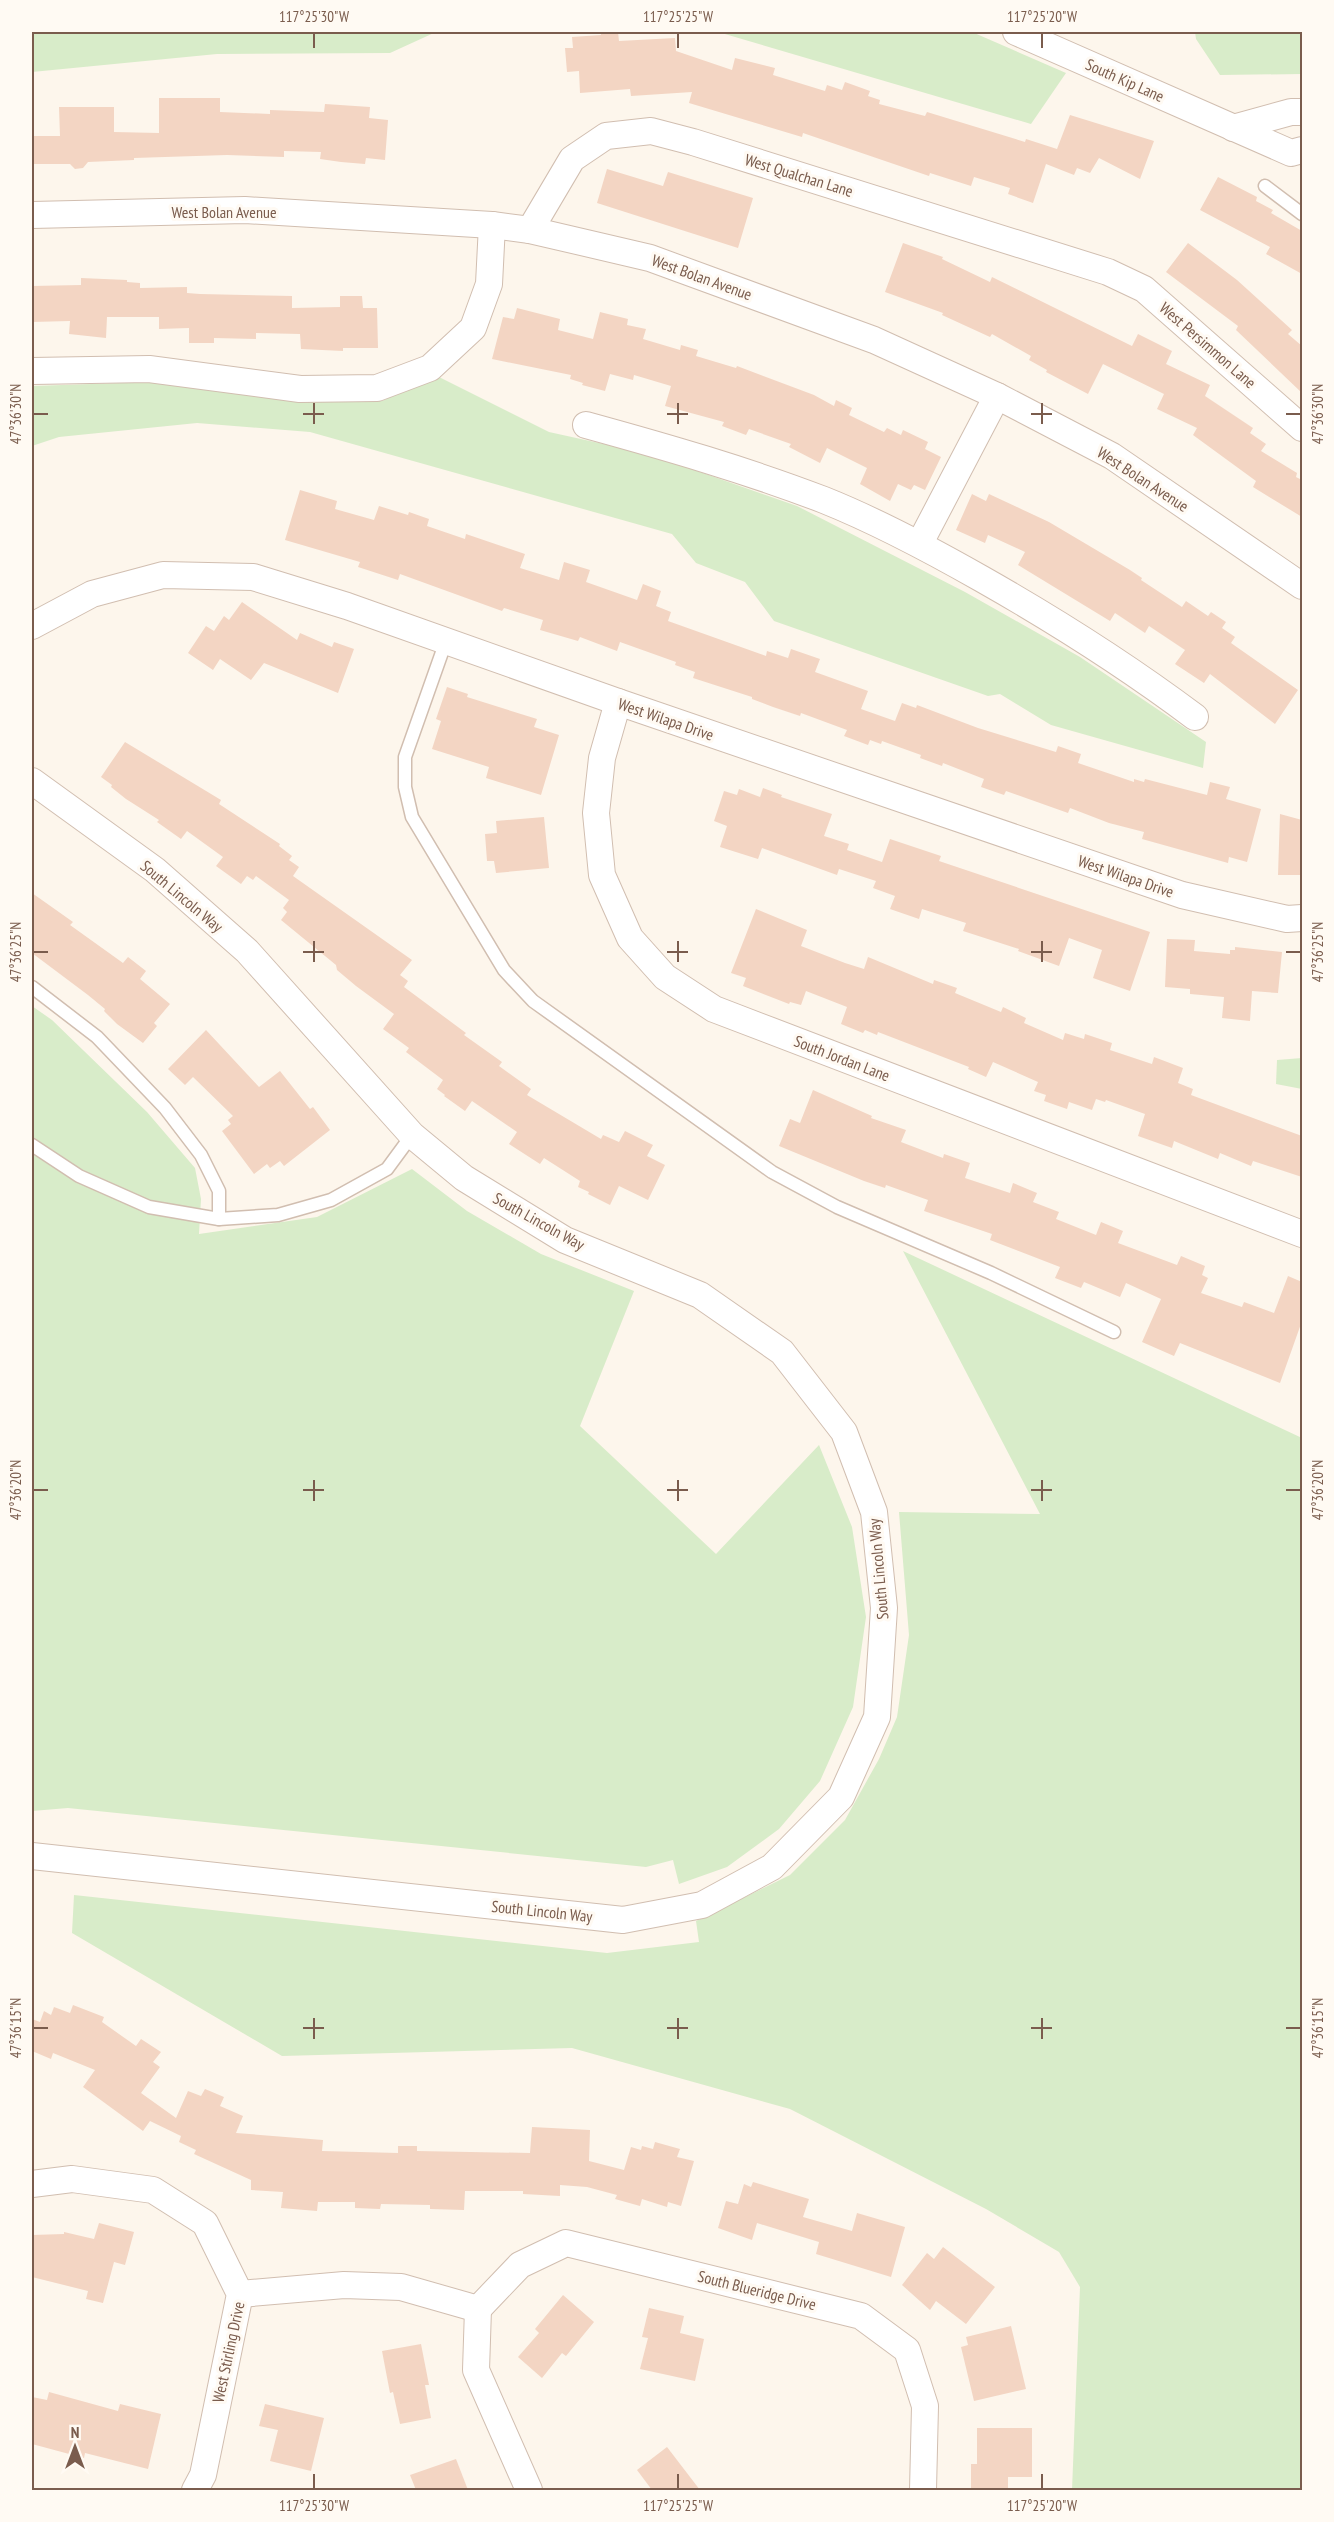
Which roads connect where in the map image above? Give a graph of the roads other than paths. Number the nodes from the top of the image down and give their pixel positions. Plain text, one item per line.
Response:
1 (1017, 32) edge
2 (1302, 112) edge
3 (1233, 128) junction
4 (1299, 156) edge
5 (1266, 186) dead end
6 (1302, 214) edge
7 (32, 215) edge
8 (492, 225) junction
9 (530, 231) junction
10 (1108, 272) joint
11 (32, 371) edge
12 (997, 396) junction
13 (586, 425) dead end
14 (1302, 428) edge
15 (920, 543) junction
16 (1302, 586) edge
17 (32, 626) edge
18 (446, 641) junction
19 (618, 702) junction
20 (1195, 717) dead end
21 (32, 781) edge
22 (1302, 918) edge
23 (32, 987) edge
24 (412, 1135) junction
25 (32, 1145) edge
26 (219, 1219) junction
27 (1302, 1234) edge
28 (1114, 1332) dead end
29 (32, 1856) edge
30 (32, 2184) edge
31 (240, 2294) junction
32 (478, 2309) junction
33 (195, 2490) edge
34 (529, 2490) edge
35 (922, 2490) edge

1 - 3 street, South Kip Lane
2 - 3 street
3 - 4 street, South Kip Lane
5 - 6 lane
7 - 8 street, West Bolan Avenue
8 - 9 street, West Bolan Avenue
8 - 11 street
9 - 10 street, West Qualchan Lane
9 - 12 street, West Bolan Avenue
10 - 14 street, West Persimmon Lane
12 - 15 street
12 - 16 street, West Bolan Avenue
13 - 15 street
15 - 20 street
17 - 18 street, West Wilapa Drive
18 - 19 street, West Wilapa Drive
18 - 28 lane
19 - 22 street, West Wilapa Drive
19 - 27 street, South Jordan Lane
21 - 24 street, South Lincoln Way
23 - 26 lane
24 - 26 lane
24 - 29 street, South Lincoln Way
25 - 26 lane
30 - 31 street, West Stirling Drive
31 - 32 street
31 - 33 street, West Stirling Drive
32 - 34 street
32 - 35 street, South Blueridge Drive

